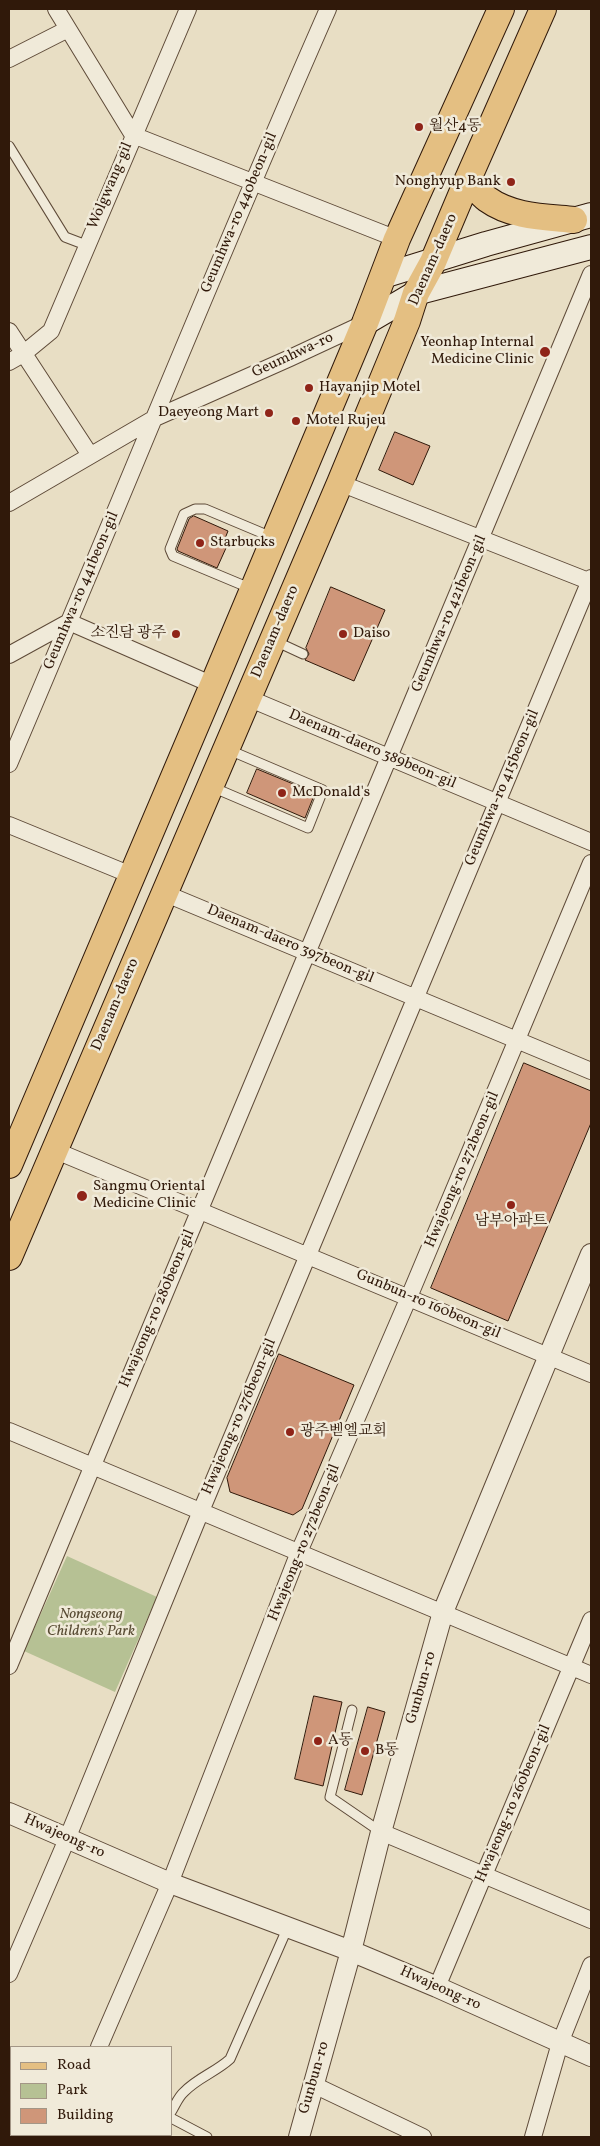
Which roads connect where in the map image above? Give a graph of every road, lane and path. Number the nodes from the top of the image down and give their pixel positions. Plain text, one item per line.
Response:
1 (56, 9) edge
2 (188, 9) edge
3 (328, 9) edge
4 (501, 9) edge
5 (543, 9) edge
6 (68, 29) junction
7 (9, 60) edge
8 (133, 135) junction
9 (9, 146) edge
10 (468, 179) junction
11 (252, 181) junction
12 (582, 218) edge
13 (397, 239) junction
14 (86, 245) junction
15 (591, 247) edge
16 (433, 262) junction
17 (591, 274) edge
18 (383, 276) junction
19 (416, 293) junction
20 (365, 322) junction
21 (9, 331) edge
22 (23, 354) junction
23 (9, 362) edge
24 (155, 418) junction
25 (90, 455) junction
26 (340, 483) junction
27 (9, 503) edge
28 (274, 538) junction
29 (482, 539) junction
30 (591, 581) edge
31 (252, 589) junction
32 (69, 622) junction
33 (272, 640) junction
34 (303, 654) dead end
35 (9, 655) edge
36 (212, 685) junction
37 (248, 698) junction
38 (226, 749) junction
39 (390, 758) junction
40 (9, 764) edge
41 (210, 786) junction
42 (497, 803) junction
43 (9, 825) edge
44 (591, 842) edge
45 (591, 862) edge
46 (131, 875) junction
47 (164, 893) junction
48 (308, 953) junction
49 (416, 998) junction
50 (517, 1040) junction
51 (591, 1071) edge
52 (15, 1133) edge
53 (54, 1150) junction
54 (9, 1165) edge
55 (200, 1210) junction
56 (591, 1254) edge
57 (308, 1255) junction
58 (9, 1257) edge
59 (409, 1298) junction
60 (548, 1355) junction
61 (591, 1374) edge
62 (9, 1431) edge
63 (92, 1465) junction
64 (201, 1511) junction
65 (299, 1552) junction
66 (443, 1612) junction
67 (591, 1620) edge
68 (9, 1666) edge
69 (572, 1667) junction
70 (591, 1675) edge
71 (352, 1710) dead end
72 (9, 1813) edge
73 (381, 1832) junction
74 (67, 1839) junction
75 (484, 1875) junction
76 (170, 1883) junction
77 (591, 1920) edge
78 (287, 1929) junction
79 (351, 1951) junction
80 (591, 1965) edge
81 (9, 1974) edge
82 (437, 1987) junction
83 (560, 2043) junction
84 (98, 2046) edge
85 (591, 2056) edge
86 (314, 2085) junction
87 (172, 2110) edge
88 (172, 2119) edge
89 (207, 2137) edge
90 (299, 2137) edge
91 (423, 2137) edge
92 (533, 2137) edge

1 - 6 street
2 - 8 street, Wolgwang-gil
3 - 11 street, Geumhwa-ro 440beon-gil
4 - 13 main road
5 - 10 main road, Daenam-daero
6 - 7 street
6 - 8 street
8 - 11 street
8 - 14 street, Wolgwang-gil
9 - 14 lane
10 - 12 main road
10 - 16 main road, Daenam-daero
11 - 13 street
11 - 24 street, Geumhwa-ro 440beon-gil
12 - 16 main road
13 - 18 main road
14 - 22 street, Wolgwang-gil
15 - 19 main road, Geumhwa-ro
16 - 18 main road
16 - 19 main road, Daenam-daero
17 - 29 street, Geumhwa-ro 421beon-gil
18 - 20 main road
19 - 20 main road, Geumhwa-ro
19 - 26 main road, Daenam-daero
20 - 24 street, Geumhwa-ro
20 - 28 main road
21 - 22 street
22 - 23 street, Wolgwang-gil
22 - 25 street
24 - 25 street, Geumhwa-ro
24 - 32 street, Geumhwa-ro 441beon-gil
25 - 27 street, Geumhwa-ro
26 - 29 street
26 - 33 main road, Daenam-daero
28 - 31 main road
28 - 31 lane
29 - 30 street
29 - 39 street, Geumhwa-ro 421beon-gil
30 - 42 street, Geumhwa-ro 415beon-gil
31 - 36 main road
32 - 35 street
32 - 36 street
32 - 40 street, Geumhwa-ro 441beon-gil
33 - 34 lane
33 - 37 main road, Daenam-daero
36 - 46 main road
37 - 38 main road, Daenam-daero
37 - 39 street, Daenam-daero 389beon-gil
38 - 41 main road, Daenam-daero
38 - 41 lane
39 - 42 street, Daenam-daero 389beon-gil
39 - 48 street, Geumhwa-ro 421beon-gil
41 - 47 main road, Daenam-daero
42 - 44 street, Daenam-daero 389beon-gil
42 - 49 street, Geumhwa-ro 415beon-gil
43 - 46 street
45 - 50 street, Hwajeong-ro 272beon-gil
46 - 52 main road
47 - 48 street, Daenam-daero 397beon-gil
47 - 53 main road, Daenam-daero
48 - 49 street, Daenam-daero 397beon-gil
48 - 55 street, Hwajeong-ro 280beon-gil
49 - 50 street, Daenam-daero 397beon-gil
49 - 57 street, Hwajeong-ro 276beon-gil
50 - 51 street, Daenam-daero 397beon-gil
50 - 59 street, Hwajeong-ro 272beon-gil
52 - 54 main road
53 - 55 street, Gunbun-ro 160beon-gil
53 - 58 main road, Daenam-daero
55 - 57 street, Gunbun-ro 160beon-gil
55 - 63 street, Hwajeong-ro 280beon-gil
56 - 60 street, Gunbun-ro
57 - 59 street, Gunbun-ro 160beon-gil
57 - 64 street, Hwajeong-ro 276beon-gil
59 - 60 street, Gunbun-ro 160beon-gil
59 - 65 street, Hwajeong-ro 272beon-gil
60 - 61 street, Gunbun-ro 160beon-gil
60 - 66 street, Gunbun-ro
62 - 63 street
63 - 64 street
63 - 68 street, Hwajeong-ro 280beon-gil
64 - 65 street
64 - 74 street, Hwajeong-ro 276beon-gil
65 - 66 street
65 - 76 street, Hwajeong-ro 272beon-gil
66 - 69 street
66 - 73 street, Gunbun-ro
67 - 69 street, Hwajeong-ro 260beon-gil
69 - 70 street
69 - 75 street, Hwajeong-ro 260beon-gil
71 - 73 lane
72 - 74 street, Hwajeong-ro
73 - 75 street
73 - 79 street, Gunbun-ro
74 - 76 street, Hwajeong-ro
74 - 81 street, Hwajeong-ro 276beon-gil
75 - 77 street
75 - 82 street, Hwajeong-ro 260beon-gil
76 - 78 street, Hwajeong-ro
76 - 84 street, Hwajeong-ro 272beon-gil
78 - 79 street, Hwajeong-ro
78 - 87 lane
79 - 82 street, Hwajeong-ro
79 - 86 street, Gunbun-ro
80 - 83 street
82 - 83 street, Hwajeong-ro
83 - 85 street, Hwajeong-ro
83 - 92 street
86 - 90 street, Gunbun-ro
86 - 91 street
88 - 89 lane

